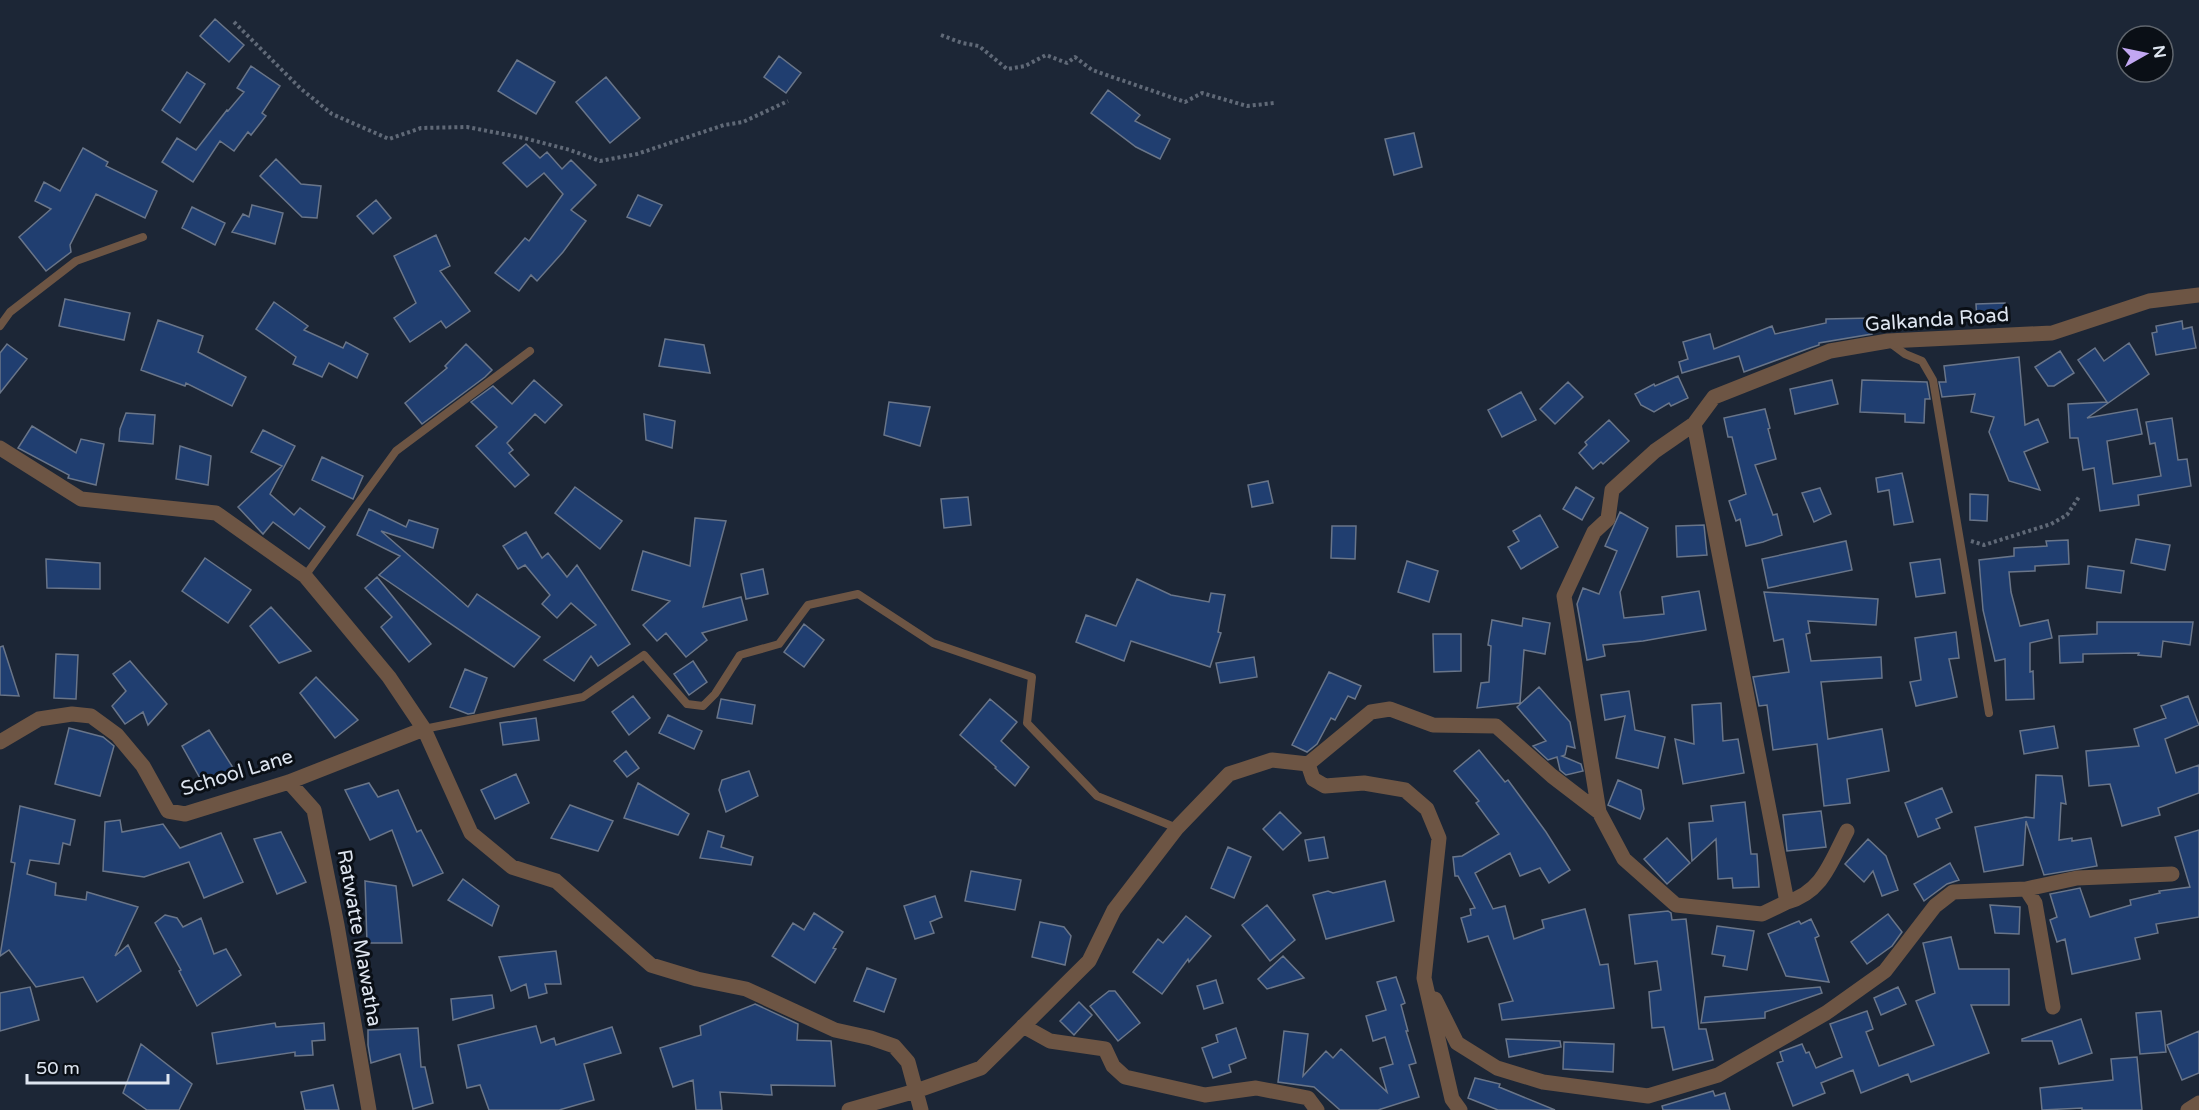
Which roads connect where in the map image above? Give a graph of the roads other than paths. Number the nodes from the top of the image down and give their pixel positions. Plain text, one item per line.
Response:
1 (143, 237) dead end
2 (2199, 295) edge
3 (0, 326) edge
4 (1888, 341) junction
5 (530, 351) dead end
6 (1694, 424) junction
7 (0, 448) edge
8 (305, 576) junction
9 (1989, 713) dead end
10 (424, 729) junction
11 (0, 742) edge
12 (1308, 764) junction
13 (289, 782) junction
14 (1599, 812) junction
15 (1177, 828) junction
16 (1846, 831) dead end
17 (2172, 874) dead end
18 (2026, 889) junction
19 (1787, 902) junction
20 (1424, 978) junction
21 (2053, 1007) dead end
22 (1023, 1026) junction
23 (916, 1091) junction
24 (2199, 1103) edge
25 (369, 1110) edge
26 (849, 1110) edge
27 (921, 1110) edge
28 (1317, 1110) edge
29 (1460, 1110) edge
30 (2188, 1110) edge

1 - 3 lane
2 - 4 street, Galkanda Road
4 - 6 street, Galkanda Road
4 - 9 lane
5 - 8 lane
6 - 14 street, Galkanda Road
6 - 19 street
7 - 8 street
8 - 10 street
10 - 13 street, School Lane
10 - 15 lane
10 - 23 street
11 - 13 street, School Lane
12 - 14 street
12 - 15 street
12 - 20 street
13 - 25 street, Ratwatte Mawatha
14 - 19 street
15 - 22 street
16 - 19 street
17 - 18 street
18 - 20 street
18 - 21 street
20 - 29 street
22 - 23 street
22 - 28 street
23 - 26 street
23 - 27 street
24 - 30 street

